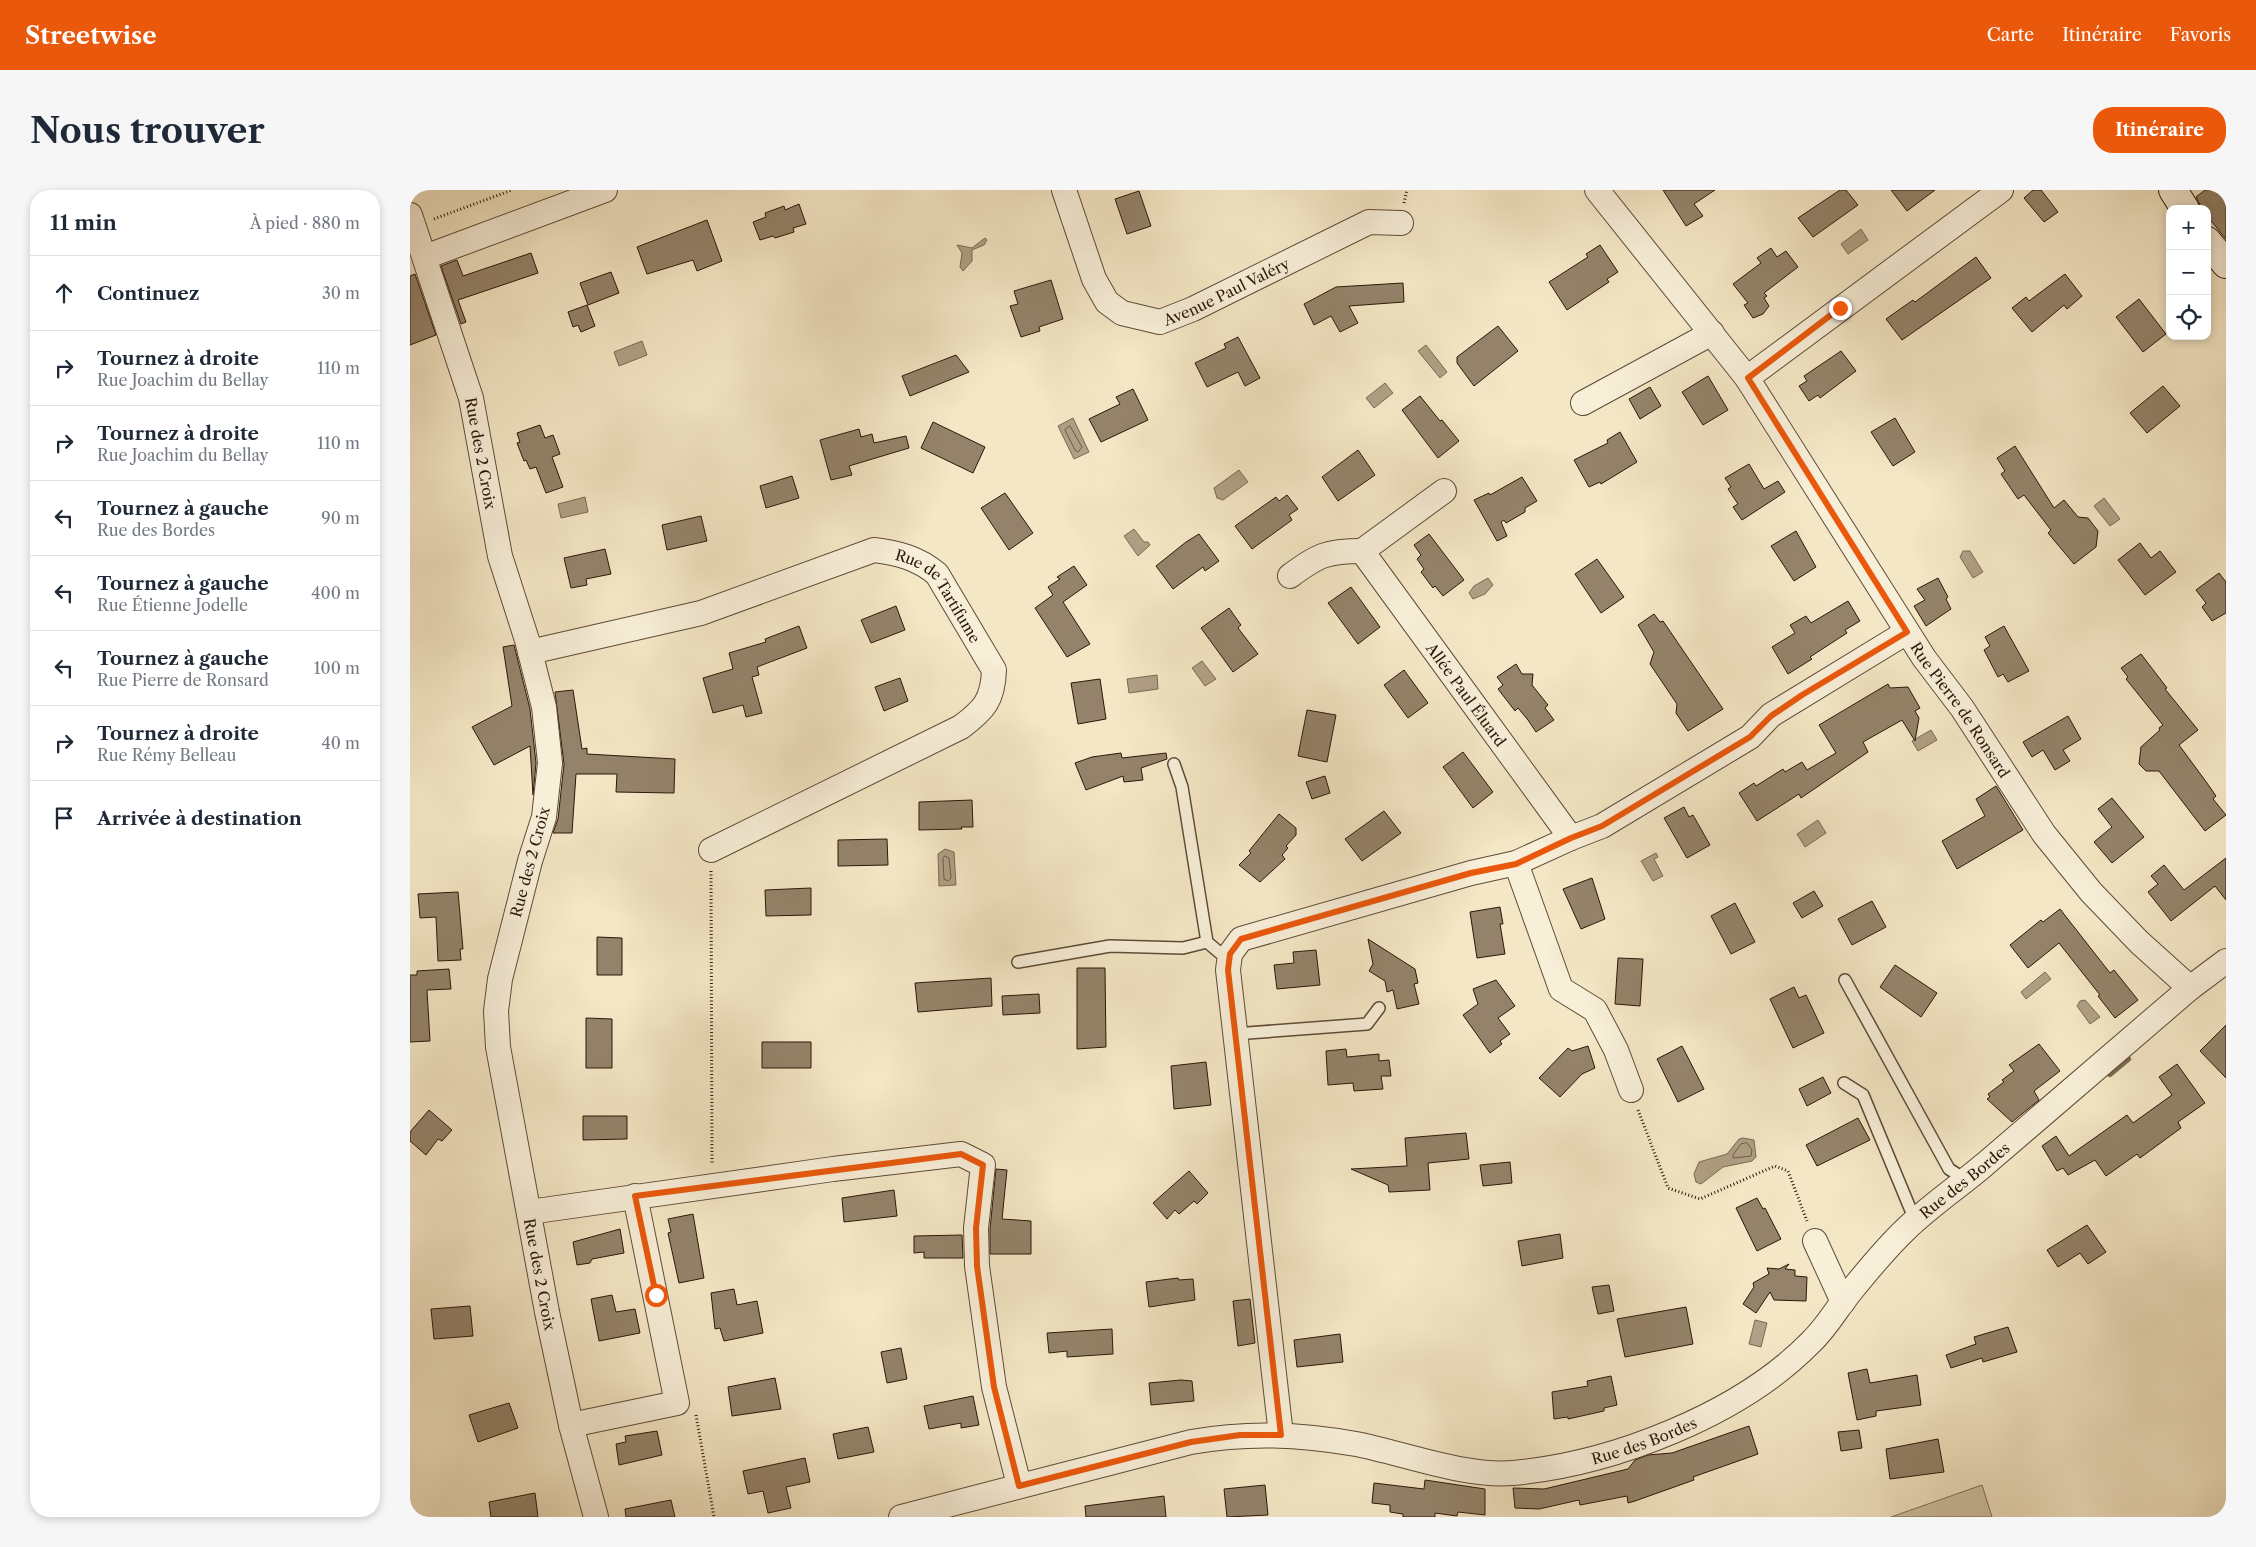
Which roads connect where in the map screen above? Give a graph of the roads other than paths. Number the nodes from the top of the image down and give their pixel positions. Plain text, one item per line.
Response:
1 (605, 190) edge
2 (1064, 190) edge
3 (1597, 190) edge
4 (2173, 190) edge
5 (2000, 191) edge
6 (2182, 205) edge
7 (412, 220) edge
8 (1401, 223) dead end
9 (2211, 246) edge
10 (426, 257) junction
11 (2226, 264) edge
12 (1712, 333) junction
13 (1748, 378) junction
14 (1583, 403) dead end
15 (1444, 491) dead end
16 (1362, 551) junction
17 (1290, 576) dead end
18 (1907, 632) junction
19 (530, 652) junction
20 (1174, 764) dead end
21 (1571, 838) junction
22 (711, 850) road end
23 (1516, 864) junction
24 (1207, 942) junction
25 (1230, 954) junction
26 (1018, 962) dead end
27 (2226, 962) edge
28 (1845, 980) dead end
29 (2190, 988) junction
30 (1379, 1008) dead end
31 (1234, 1034) junction
32 (1844, 1083) dead end
33 (1631, 1090) road end
34 (1966, 1180) junction
35 (635, 1196) junction
36 (529, 1212) junction
37 (1918, 1219) junction
38 (1815, 1241) road end
39 (1843, 1302) junction
40 (571, 1425) junction
41 (1281, 1435) junction
42 (1019, 1486) junction
43 (596, 1517) edge
44 (901, 1517) edge

1 - 10 street
2 - 8 street, Avenue Paul Valéry
3 - 12 street, Rue Pierre de Ronsard
4 - 6 street
5 - 13 street
7 - 10 street, Rue des 2 Croix
9 - 11 street
10 - 19 street, Rue des 2 Croix
12 - 13 street, Rue Pierre de Ronsard
12 - 14 street
13 - 18 street, Rue Pierre de Ronsard
15 - 16 street
16 - 17 street
16 - 21 street, Allée Paul Éluard
18 - 21 street
18 - 29 street, Rue Pierre de Ronsard
19 - 22 street, Rue de Tartifume
19 - 36 street, Rue des 2 Croix
20 - 24 lane
21 - 23 street
23 - 25 street
23 - 33 street
24 - 25 lane
24 - 26 lane
25 - 31 street
27 - 29 street, Rue des Bordes
28 - 34 lane
29 - 34 street, Rue des Bordes
30 - 31 lane
31 - 41 street
32 - 37 lane
34 - 37 street, Rue des Bordes
35 - 36 street
35 - 40 street
35 - 42 street
36 - 40 street, Rue des 2 Croix
37 - 39 street, Rue des Bordes
38 - 39 street
39 - 41 street, Rue des Bordes
40 - 43 street, Rue des 2 Croix
41 - 42 street, Rue des Bordes
42 - 44 street, Rue des Bordes

